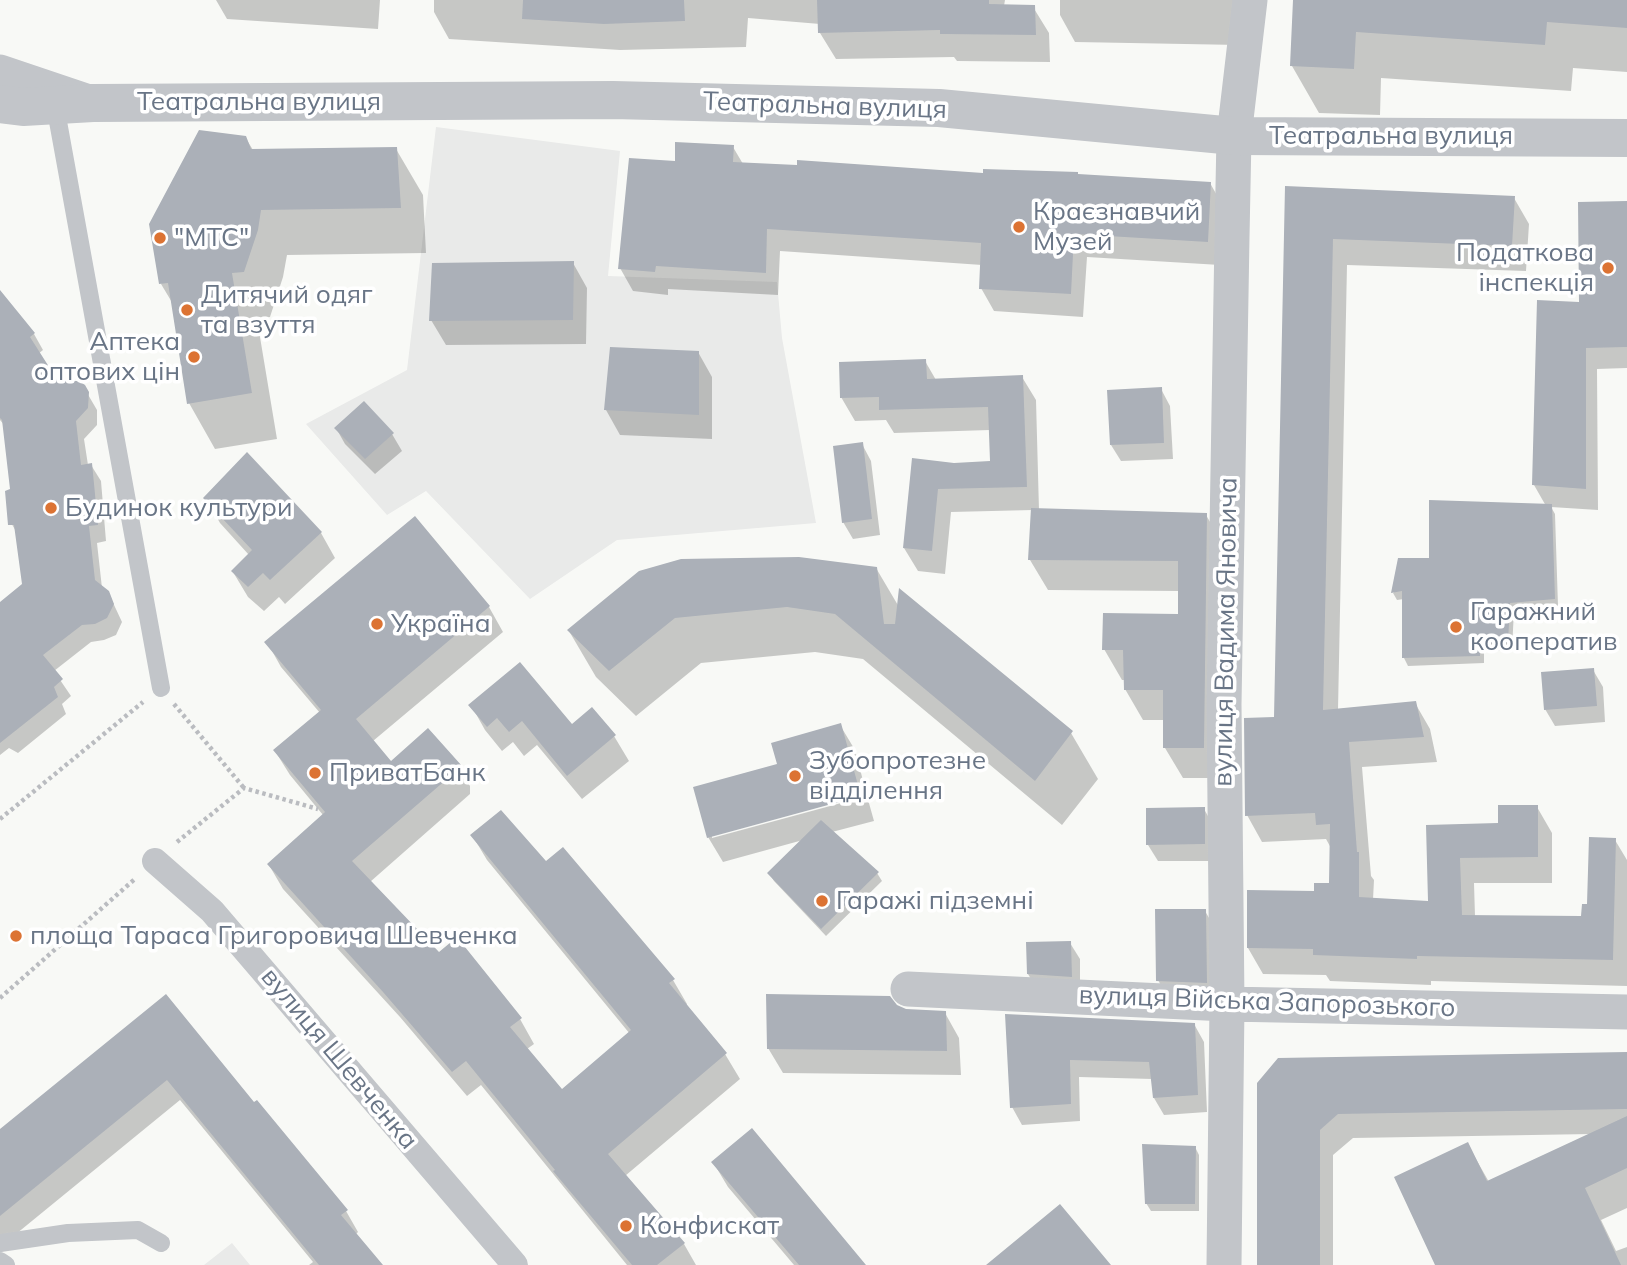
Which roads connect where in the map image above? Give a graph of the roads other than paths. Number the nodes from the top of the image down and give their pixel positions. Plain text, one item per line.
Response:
1 (1250, 0) edge
2 (0, 72) edge
3 (93, 103) junction
4 (19, 108) edge
5 (1234, 135) junction
6 (1627, 138) edge
7 (161, 688) road end
8 (155, 861) dead end
9 (908, 989) dead end
10 (1227, 1004) junction
11 (1627, 1012) edge
12 (0, 1242) edge
13 (161, 1243) dead end
14 (0, 1261) edge
15 (6, 1265) edge
16 (514, 1265) edge
17 (1224, 1265) edge

1 - 5 street, вулиця Вадима Яновича
2 - 3 street
3 - 4 street, Театральна вулиця
3 - 5 street, Театральна вулиця
4 - 7 lane
5 - 6 street, Театральна вулиця
5 - 10 street, вулиця Вадима Яновича
8 - 16 street, вулиця Шевченка
9 - 10 street, вулиця Війська Запорозького
10 - 11 street, вулиця Війська Запорозького
10 - 17 street, вулиця Вадима Яновича
12 - 13 lane
14 - 15 lane

